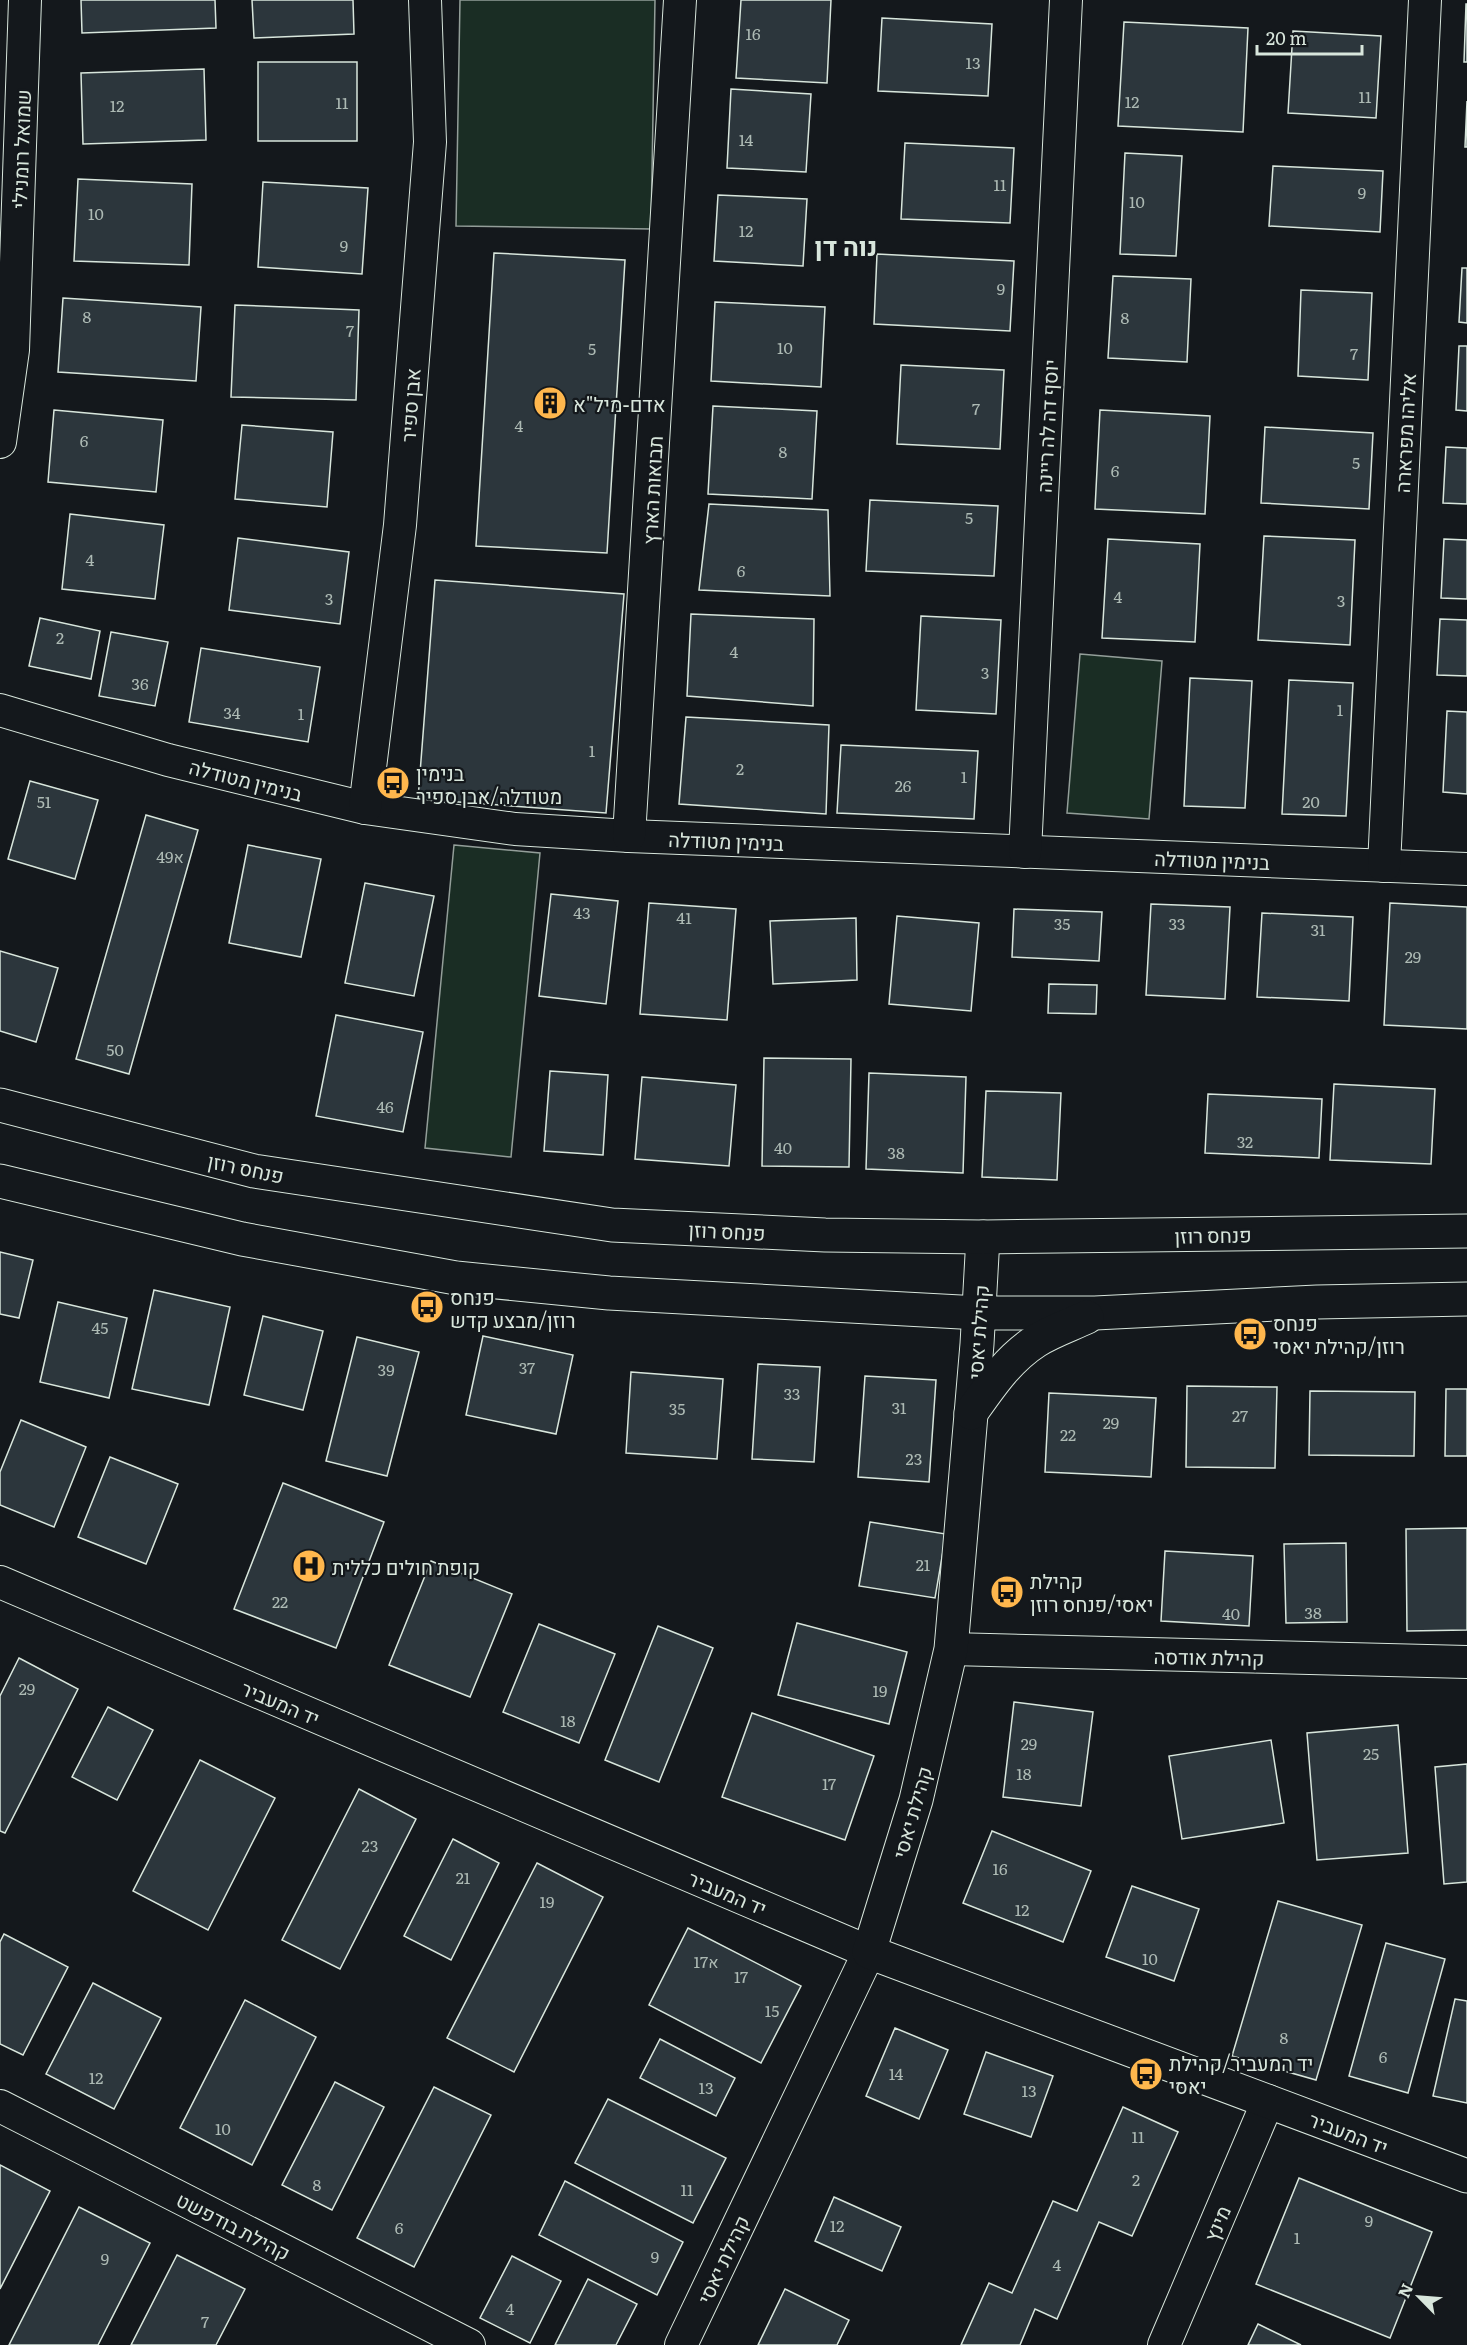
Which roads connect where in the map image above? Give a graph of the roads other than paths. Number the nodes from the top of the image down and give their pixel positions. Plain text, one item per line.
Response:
1 (25, 0) edge
2 (425, 0) edge
3 (680, 0) edge
4 (1066, 0) edge
5 (1425, 0) edge
6 (0, 442) edge
7 (0, 710) edge
8 (364, 808) junction
9 (629, 836) junction
10 (1025, 852) junction
11 (1384, 866) junction
12 (1467, 869) edge
13 (0, 1105) edge
14 (0, 1181) edge
15 (1467, 1231) edge
16 (983, 1236) junction
17 (1467, 1299) edge
18 (979, 1313) junction
19 (1095, 1313) junction
20 (971, 1413) junction
21 (0, 1582) edge
22 (951, 1649) junction
23 (1467, 1662) edge
24 (868, 1952) junction
25 (1268, 2101) junction
26 (0, 2106) edge
27 (1467, 2176) edge
28 (469, 2345) edge
29 (681, 2345) edge
30 (1164, 2345) edge

1 - 6 street, שמואל רומנילי
2 - 8 street, אבן ספיר
3 - 9 street, תבואות הארץ
4 - 10 street, יוסף דה לה ריינה
5 - 11 street, אליהו מפרארה
7 - 8 street, בנימין מטודלה
8 - 9 street, בנימין מטודלה
9 - 10 street, בנימין מטודלה
10 - 11 street, בנימין מטודלה
11 - 12 street, בנימין מטודלה
13 - 16 main road, פנחס רוזן
14 - 18 main road
15 - 16 main road, פנחס רוזן
16 - 18 main road, קהילת יאסי
17 - 19 main road
18 - 19 main road
18 - 20 main road, קהילת יאסי
19 - 20 main road
20 - 22 main road, קהילת יאסי
21 - 24 street, יד המעביר
22 - 23 street, קהילת אודסה
22 - 24 main road, קהילת יאסי
24 - 25 main road, יד המעביר
24 - 29 street, קהילת יאסי
25 - 27 main road, יד המעביר
25 - 30 street, מינץ
26 - 28 street, קהילת בודפשט

